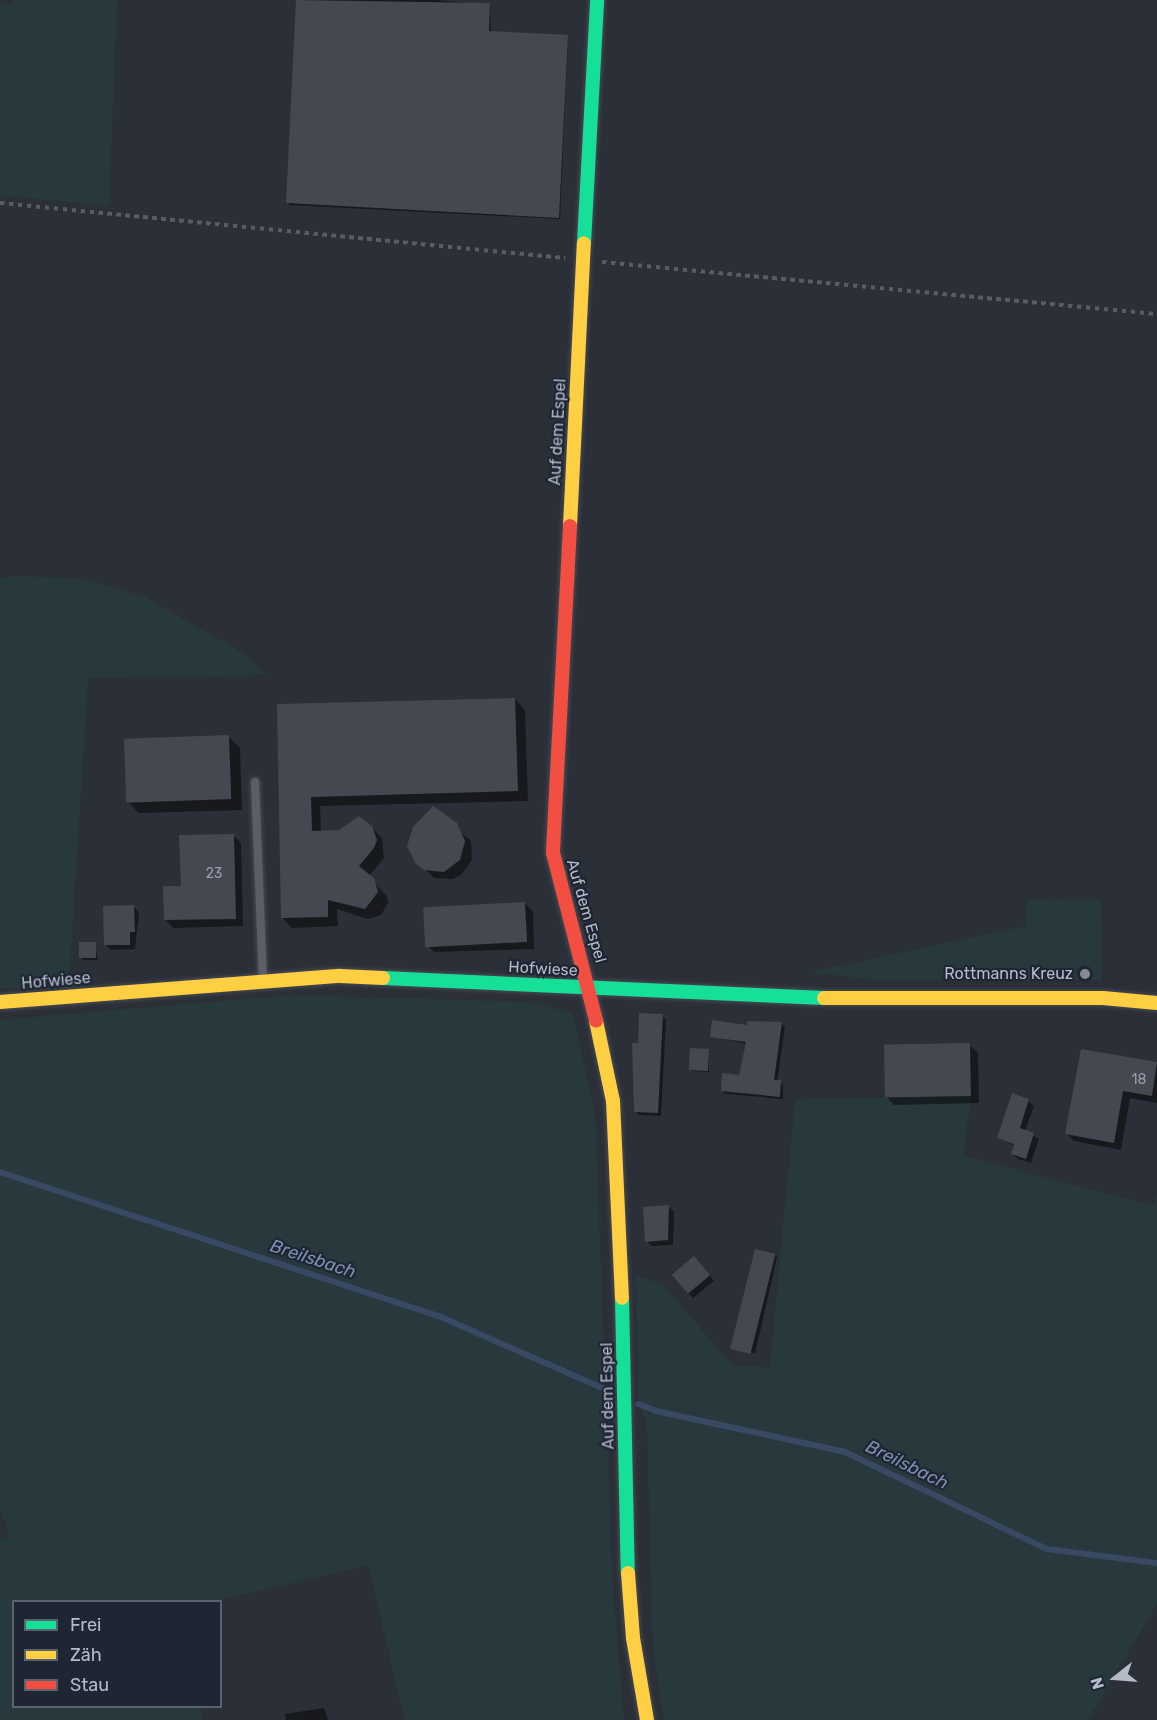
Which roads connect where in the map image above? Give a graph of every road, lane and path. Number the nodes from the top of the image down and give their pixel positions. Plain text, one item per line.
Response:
1 (597, 0) edge
2 (255, 782) dead end
3 (263, 980) junction
4 (589, 988) junction
5 (0, 1002) edge
6 (1157, 1003) edge
7 (647, 1720) edge

1 - 4 street, Auf dem Espel
2 - 3 lane
3 - 4 street, Hofwiese
3 - 5 street, Hofwiese
4 - 6 street, Hofwiese
4 - 7 street, Auf dem Espel

